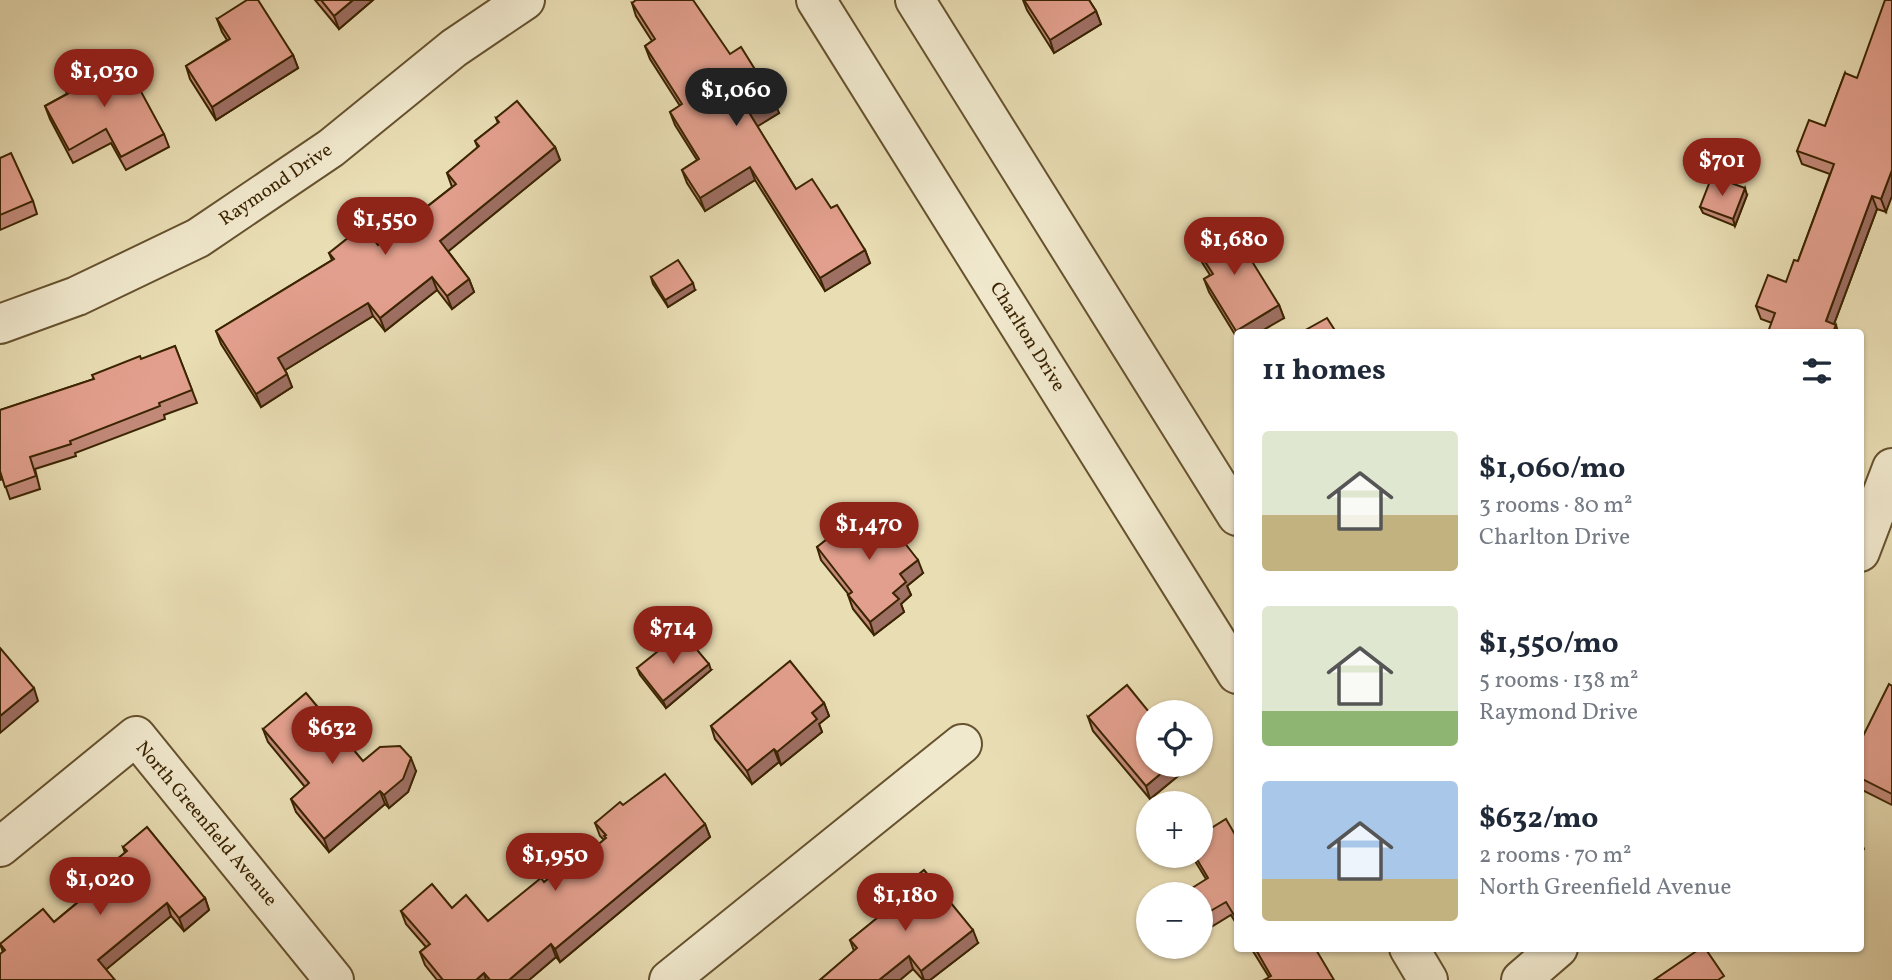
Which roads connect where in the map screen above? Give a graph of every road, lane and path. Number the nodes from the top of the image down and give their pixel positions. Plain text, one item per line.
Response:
1 (525, 0) edge
2 (816, 0) edge
3 (915, 0) edge
4 (0, 324) edge
5 (1892, 468) edge
6 (1234, 511) edge
7 (1864, 542) edge
8 (1234, 669) edge
9 (962, 744) dead end
10 (0, 847) edge
11 (1411, 952) edge
12 (1552, 952) edge
13 (1521, 971) edge
14 (334, 980) edge
15 (669, 980) edge
16 (1428, 980) edge

1 - 4 street, Raymond Drive
2 - 8 street, Charlton Drive
3 - 6 street
5 - 7 street
9 - 15 street
10 - 14 street, North Greenfield Avenue
11 - 16 street
12 - 13 street

